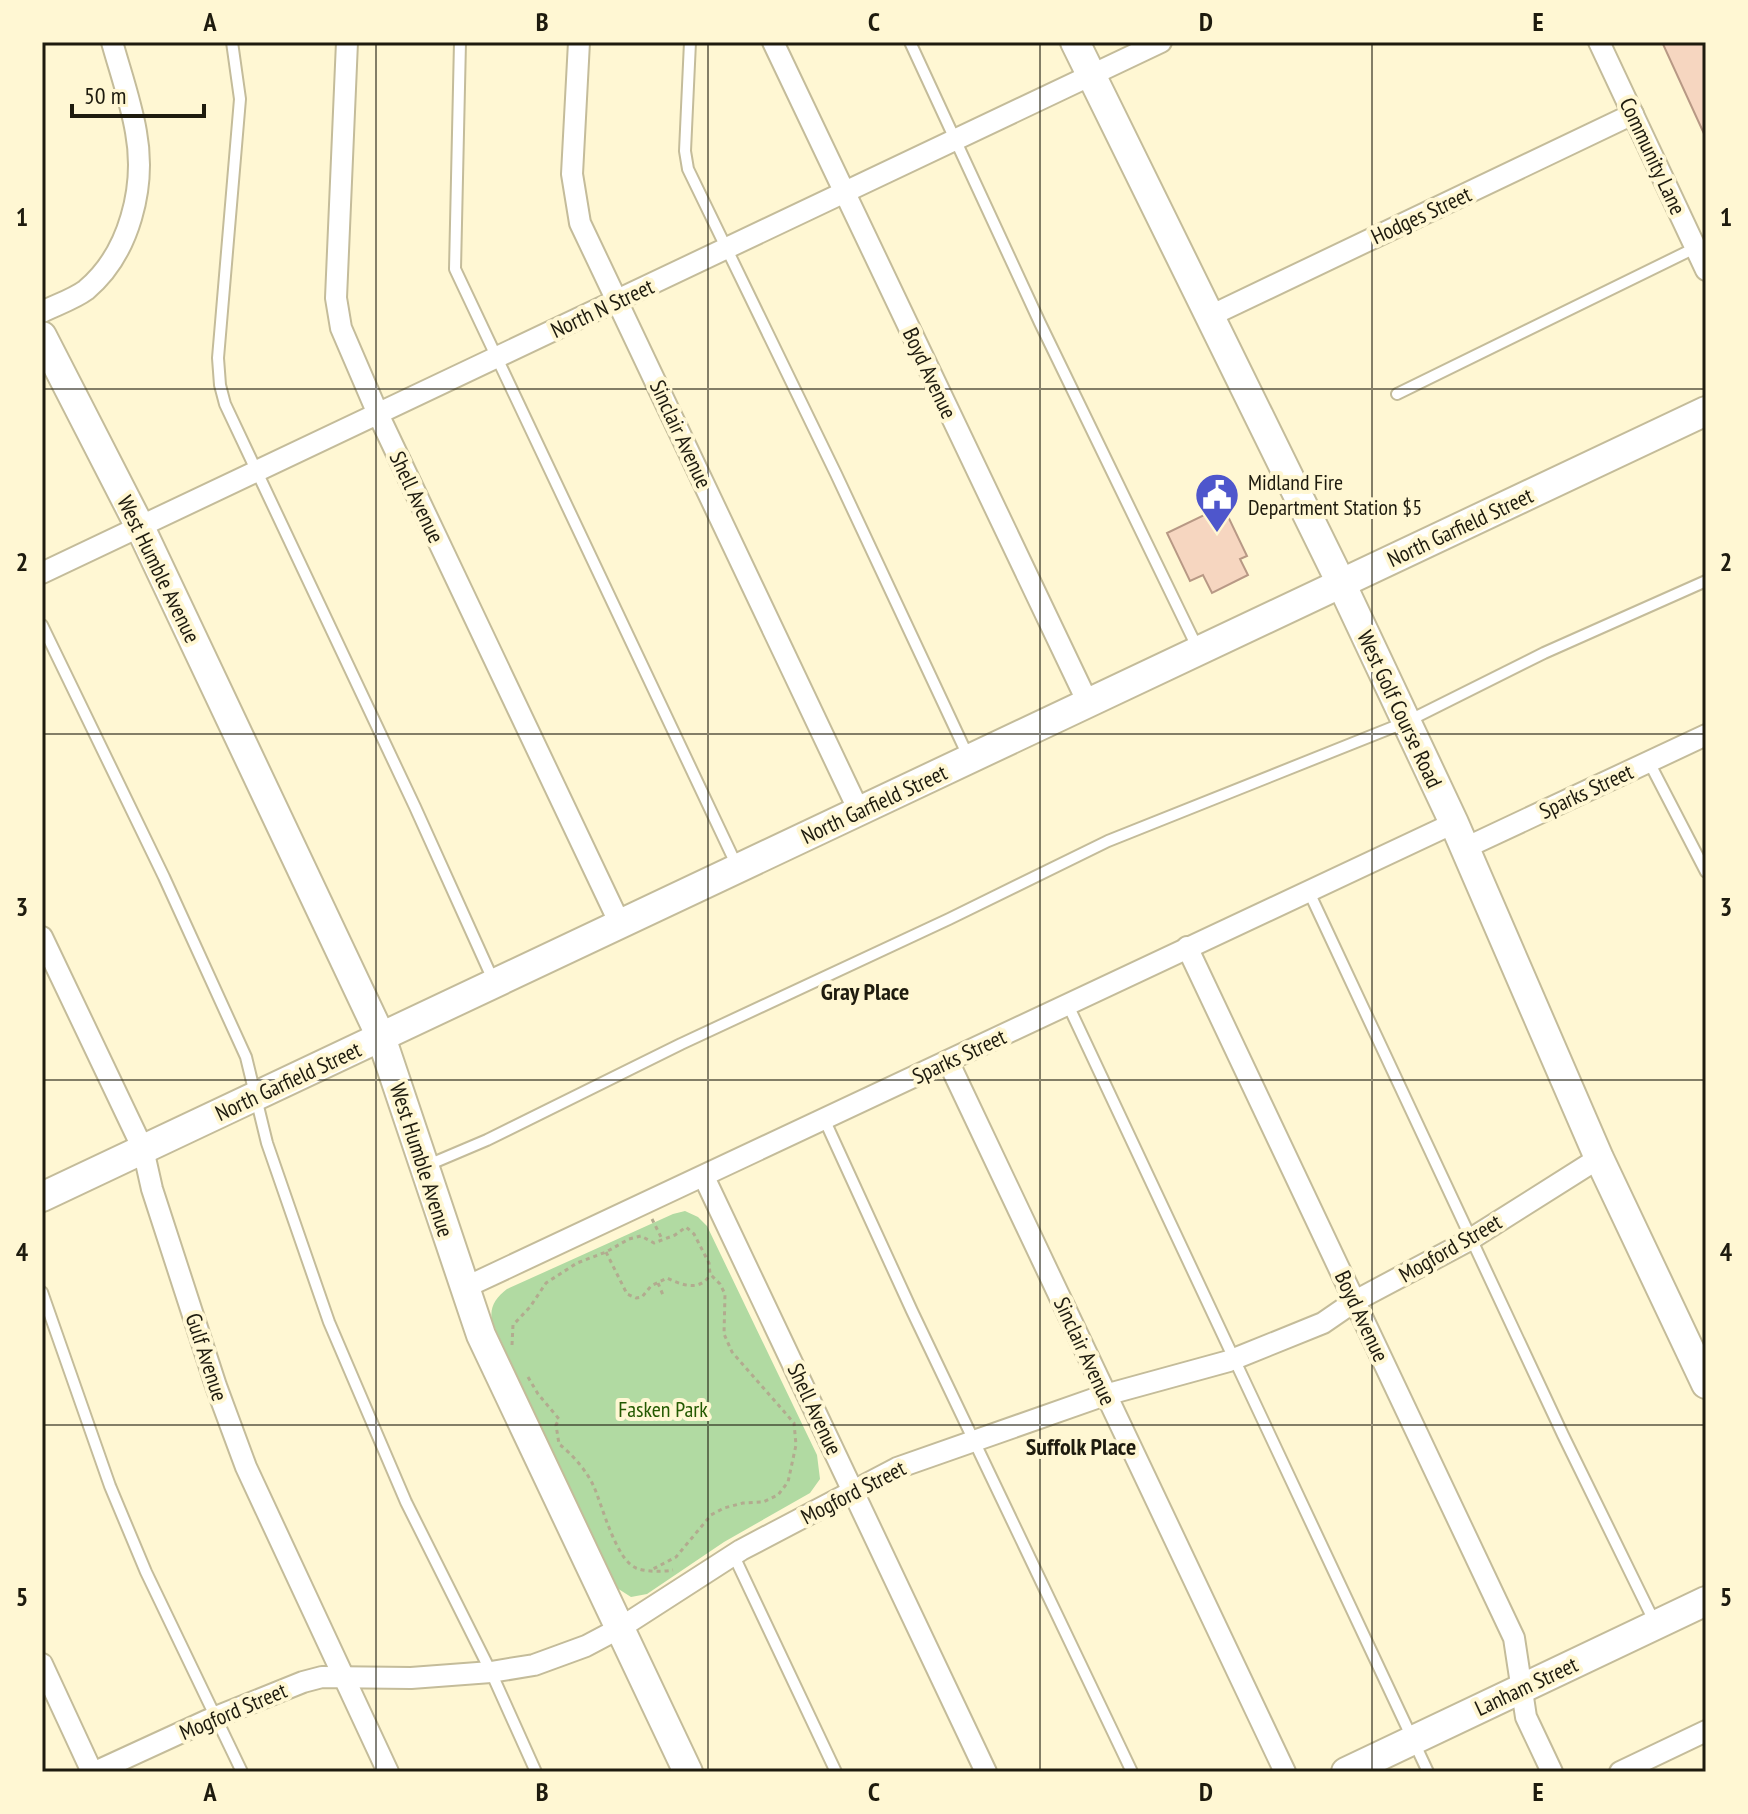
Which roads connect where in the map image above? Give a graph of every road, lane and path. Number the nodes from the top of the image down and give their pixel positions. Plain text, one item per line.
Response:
1 (112, 42) edge
2 (232, 42) edge
3 (347, 42) edge
4 (460, 42) edge
5 (579, 42) edge
6 (690, 42) edge
7 (773, 42) edge
8 (910, 42) edge
9 (1075, 42) edge
10 (1161, 42) edge
11 (1599, 42) edge
12 (1091, 76) junction
13 (1633, 114) junction
14 (956, 140) junction
15 (845, 193) junction
16 (728, 248) junction
17 (1695, 248) junction
18 (1706, 270) edge
19 (618, 301) junction
20 (42, 312) edge
21 (1210, 316) junction
22 (42, 336) edge
23 (498, 357) junction
24 (1397, 394) dead end
25 (1706, 411) edge
26 (378, 414) junction
27 (258, 471) junction
28 (140, 527) junction
29 (42, 573) edge
30 (1706, 581) edge
31 (1341, 583) junction
32 (42, 625) edge
33 (1199, 651) junction
34 (1088, 703) junction
35 (1406, 722) junction
36 (1706, 735) edge
37 (969, 759) junction
38 (1649, 762) junction
39 (859, 811) junction
40 (1460, 836) junction
41 (738, 868) junction
42 (1706, 872) edge
43 (1309, 892) junction
44 (620, 924) junction
45 (42, 937) edge
46 (1187, 947) junction
47 (495, 983) junction
48 (1068, 1005) junction
49 (381, 1037) junction
50 (948, 1061) junction
51 (255, 1096) junction
52 (825, 1121) junction
53 (143, 1149) junction
54 (1599, 1158) junction
55 (424, 1166) junction
56 (704, 1177) junction
57 (42, 1197) edge
58 (645, 1204) junction
59 (662, 1239) junction
60 (1471, 1239) junction
61 (606, 1252) junction
62 (710, 1274) junction
63 (658, 1283) junction
64 (464, 1288) junction
65 (42, 1292) edge
66 (663, 1295) dead end
67 (1355, 1301) junction
68 (1699, 1354) edge
69 (517, 1356) dead end
70 (1234, 1359) junction
71 (524, 1370) dead end
72 (1706, 1384) edge
73 (1105, 1395) junction
74 (974, 1439) junction
75 (853, 1490) junction
76 (733, 1554) junction
77 (1706, 1601) edge
78 (1656, 1624) junction
79 (620, 1628) junction
80 (42, 1664) edge
81 (491, 1672) junction
82 (343, 1678) junction
83 (1521, 1689) junction
84 (216, 1717) junction
85 (1706, 1731) edge
86 (1413, 1740) junction
87 (94, 1772) edge
88 (242, 1772) edge
89 (388, 1772) edge
90 (536, 1772) edge
91 (688, 1772) edge
92 (836, 1772) edge
93 (986, 1772) edge
94 (1132, 1772) edge
95 (1285, 1772) edge
96 (1346, 1772) edge
97 (1428, 1772) edge
98 (1552, 1772) edge
99 (1620, 1772) edge

1 - 20 street
2 - 27 lane
3 - 26 street, Shell Avenue
4 - 23 lane
5 - 19 street, Sinclair Avenue
6 - 16 lane
7 - 15 street, Boyd Avenue
8 - 14 lane
9 - 12 main road, West Golf Course Road
10 - 12 street, North N Street
11 - 13 street, Community Lane
12 - 14 street, North N Street
12 - 21 main road, West Golf Course Road
13 - 17 street, Community Lane
13 - 21 street, Hodges Street
14 - 15 street, North N Street
14 - 33 lane
15 - 16 street, North N Street
15 - 34 street, Boyd Avenue
16 - 19 street, North N Street
16 - 37 lane
17 - 18 street, Community Lane
17 - 24 lane
19 - 23 street, North N Street
19 - 39 street, Sinclair Avenue
21 - 31 main road, West Golf Course Road
22 - 28 main road, West Humble Avenue
23 - 26 street, North N Street
23 - 41 lane
25 - 31 main road, North Garfield Street
26 - 27 street, North N Street
26 - 44 street, Shell Avenue
27 - 28 street, North N Street
27 - 47 lane
28 - 29 street, North N Street
28 - 49 main road, West Humble Avenue
30 - 35 lane
31 - 33 main road, North Garfield Street
31 - 35 main road, West Golf Course Road
32 - 51 lane
33 - 34 main road, North Garfield Street
34 - 37 main road, North Garfield Street
35 - 40 main road, West Golf Course Road
35 - 55 lane
36 - 38 street, Sparks Street
37 - 39 main road, North Garfield Street
38 - 40 street, Sparks Street
38 - 42 lane
39 - 41 main road, North Garfield Street
40 - 43 street, Sparks Street
40 - 54 main road, West Golf Course Road
41 - 44 main road, North Garfield Street
43 - 46 street, Sparks Street
43 - 60 lane
44 - 47 main road, North Garfield Street
45 - 53 street, Gulf Avenue
46 - 48 street, Sparks Street
46 - 67 street, Boyd Avenue
47 - 49 main road, North Garfield Street
48 - 50 street, Sparks Street
48 - 70 lane
49 - 51 main road, North Garfield Street
49 - 55 main road, West Humble Avenue
50 - 52 street, Sparks Street
50 - 73 street, Sinclair Avenue
51 - 53 main road, North Garfield Street
51 - 81 lane
52 - 56 street, Sparks Street
52 - 74 lane
53 - 57 main road, North Garfield Street
53 - 82 street, Gulf Avenue
54 - 60 street, Mogford Street
54 - 68 main road, West Golf Course Road
55 - 64 main road, West Humble Avenue
56 - 58 street, Sparks Street
56 - 75 street, Shell Avenue
58 - 59 path
58 - 64 street, Sparks Street
59 - 61 path
59 - 62 path
60 - 67 street, Mogford Street
60 - 78 lane
61 - 63 path
61 - 69 path
62 - 63 path
62 - 71 path
63 - 66 path
64 - 79 main road, West Humble Avenue
65 - 84 lane
67 - 70 street, Mogford Street
67 - 83 street, Boyd Avenue
68 - 72 main road, West Golf Course Road
70 - 73 street, Mogford Street
70 - 86 lane
73 - 74 street, Mogford Street
73 - 95 street, Sinclair Avenue
74 - 75 street, Mogford Street
74 - 94 lane
75 - 76 street, Mogford Street
75 - 93 street, Shell Avenue
76 - 79 street, Mogford Street
76 - 92 lane
77 - 78 main road, Lanham Street
78 - 83 main road, Lanham Street
79 - 81 street, Mogford Street
79 - 91 main road, West Humble Avenue
80 - 87 street
81 - 82 street, Mogford Street
81 - 90 lane
82 - 84 street, Mogford Street
82 - 89 street, Gulf Avenue
83 - 86 main road, Lanham Street
83 - 98 street, Boyd Avenue
84 - 87 street, Mogford Street
84 - 88 lane
85 - 99 street
86 - 96 main road, Lanham Street
86 - 97 lane

